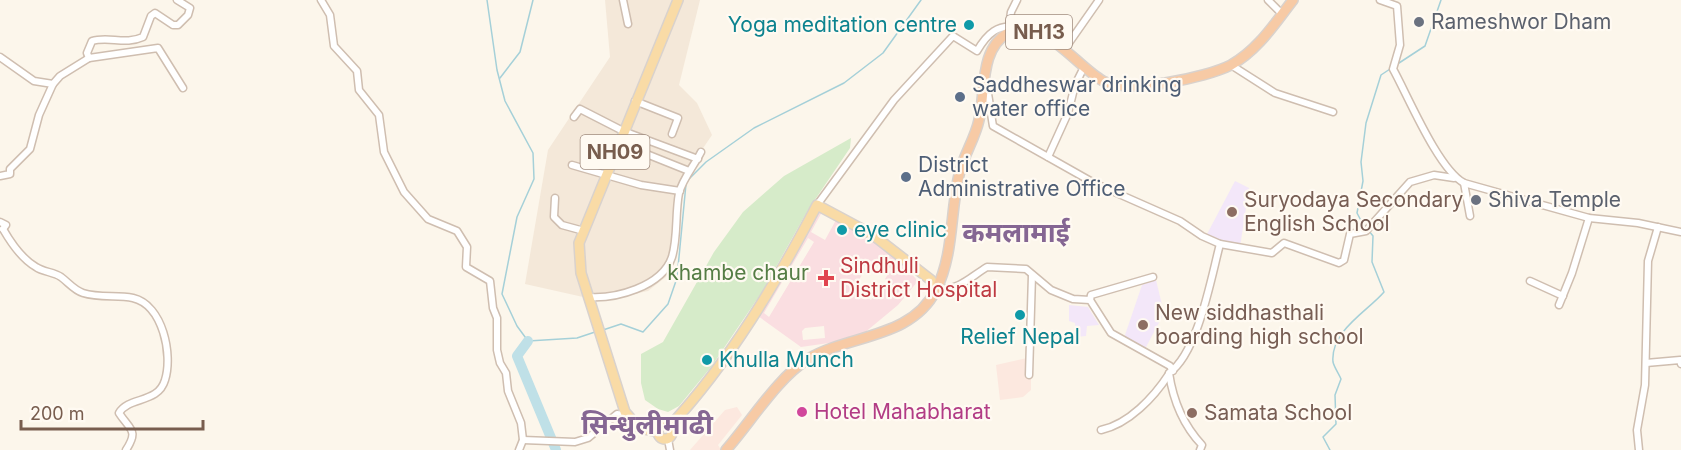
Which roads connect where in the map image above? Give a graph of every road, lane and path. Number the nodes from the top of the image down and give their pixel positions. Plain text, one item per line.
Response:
1 (177, 0) edge
2 (321, 0) edge
3 (623, 0) edge
4 (678, 0) edge
5 (1017, 0) edge
6 (1099, 0) edge
7 (1268, 0) edge
8 (1293, 0) edge
9 (1380, 0) edge
10 (1401, 0) edge
11 (1397, 6) junction
12 (1282, 14) junction
13 (628, 24) dead end
14 (1013, 27) junction
15 (1064, 50) junction
16 (0, 57) edge
17 (89, 58) junction
18 (1231, 65) junction
19 (1084, 67) junction
20 (985, 82) junction
21 (53, 84) junction
22 (183, 88) dead end
23 (635, 101) junction
24 (1333, 112) dead end
25 (574, 117) dead end
26 (623, 131) junction
27 (672, 134) dead end
28 (619, 143) junction
29 (675, 151) junction
30 (1048, 157) junction
31 (670, 163) junction
32 (572, 165) dead end
33 (689, 171) junction
34 (606, 175) junction
35 (0, 176) edge
36 (1454, 178) junction
37 (1464, 183) junction
38 (680, 191) junction
39 (555, 198) dead end
40 (817, 205) junction
41 (1470, 216) dead end
42 (1589, 218) junction
43 (0, 222) edge
44 (2, 228) edge
45 (1658, 228) junction
46 (584, 231) junction
47 (1681, 232) edge
48 (1220, 244) junction
49 (1032, 275) junction
50 (1153, 277) dead end
51 (1530, 281) dead end
52 (937, 289) junction
53 (1563, 296) junction
54 (588, 297) junction
55 (1090, 300) junction
56 (1559, 305) dead end
57 (1646, 363) junction
58 (1681, 364) edge
59 (1171, 372) junction
60 (1029, 375) dead end
61 (627, 416) junction
62 (670, 426) junction
63 (1101, 430) dead end
64 (658, 432) junction
65 (668, 439) junction
66 (526, 440) junction
67 (520, 449) edge
68 (126, 450) edge
69 (670, 450) edge
70 (726, 450) edge
71 (1200, 450) edge
72 (1639, 450) edge

1 - 17 street
2 - 66 street
3 - 13 street
4 - 23 main road, NH09
5 - 14 street
6 - 15 street
7 - 12 street
8 - 12 highway, NH13
9 - 11 street
10 - 11 street
11 - 36 street
12 - 18 highway, NH13
14 - 15 highway, NH13
14 - 20 highway, NH13
14 - 40 street
15 - 19 highway, NH13
16 - 21 street
17 - 21 street
17 - 22 street
18 - 19 highway, NH13
18 - 24 street
19 - 30 street
20 - 30 street
20 - 52 highway, NH13
21 - 35 street
23 - 26 main road, NH09
23 - 27 street
25 - 26 street
26 - 28 main road, NH09
26 - 29 street
28 - 31 street
28 - 34 main road, NH09
29 - 31 street
29 - 33 street
30 - 48 street
31 - 33 street
32 - 34 street
33 - 38 street
34 - 38 street
34 - 46 main road, NH09
36 - 37 street
36 - 48 street
37 - 41 street
37 - 42 street
38 - 54 street
39 - 46 street
40 - 52 main road
40 - 62 main road
42 - 45 street
42 - 53 street
43 - 44 street
44 - 68 street
45 - 47 street
45 - 57 street
46 - 54 main road, NH09
48 - 59 street
49 - 52 street
49 - 55 street
49 - 60 street
50 - 55 street
51 - 53 street
52 - 70 highway, NH13
53 - 56 street
54 - 61 main road, NH09
55 - 59 street
57 - 58 street
57 - 72 street
59 - 63 street
59 - 71 street
61 - 64 main road
61 - 66 street
62 - 64 main road
62 - 65 main road
64 - 65 main road
65 - 69 street
66 - 67 street

